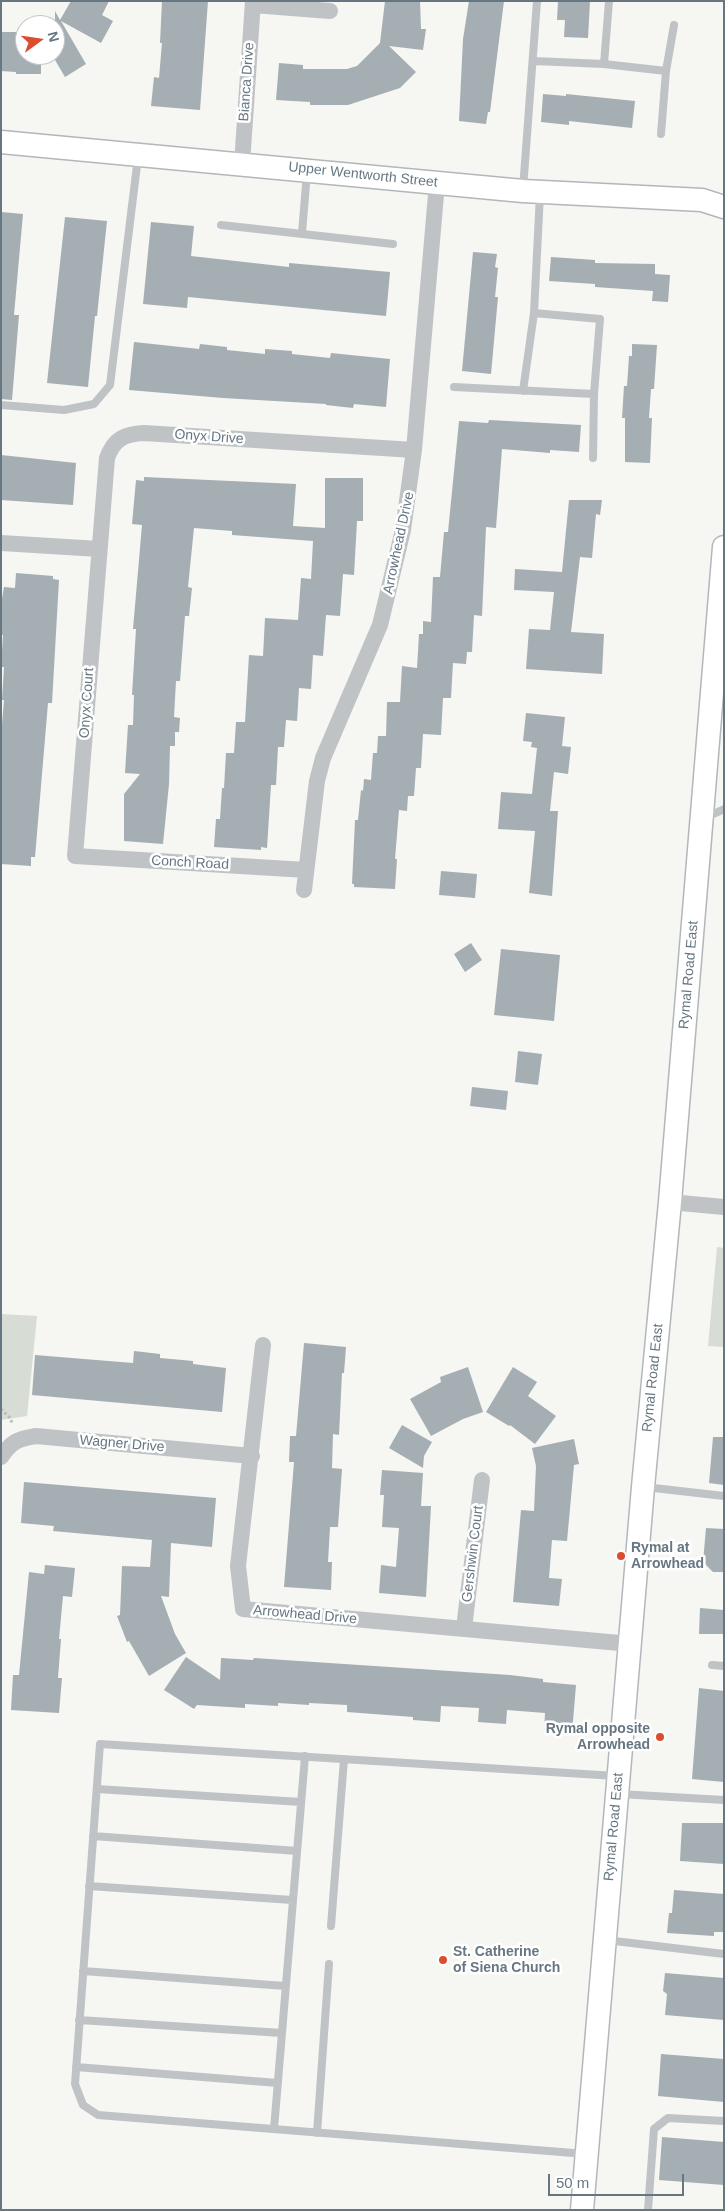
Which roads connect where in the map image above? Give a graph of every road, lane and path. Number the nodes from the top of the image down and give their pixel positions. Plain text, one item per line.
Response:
1 (537, 1) edge
2 (609, 1) edge
3 (253, 3) edge
4 (330, 11) dead end
5 (674, 25) dead end
6 (534, 61) junction
7 (604, 64) junction
8 (666, 72) junction
9 (661, 134) dead end
10 (1, 142) edge
11 (138, 155) junction
12 (242, 164) junction
13 (307, 170) junction
14 (437, 182) junction
15 (532, 191) junction
16 (719, 203) edge
17 (221, 225) dead end
18 (302, 233) junction
19 (393, 244) dead end
20 (534, 313) junction
21 (454, 387) dead end
22 (523, 391) junction
23 (594, 394) junction
24 (1, 405) edge
25 (414, 450) junction
26 (593, 458) dead end
27 (1, 543) edge
28 (724, 547) edge
29 (99, 549) junction
30 (721, 612) edge
31 (724, 809) edge
32 (701, 819) junction
33 (75, 856) joint
34 (306, 870) junction
35 (304, 890) dead end
36 (670, 1202) junction
37 (724, 1207) edge
38 (263, 1345) dead end
39 (252, 1456) junction
40 (1, 1457) edge
41 (482, 1480) dead end
42 (643, 1487) junction
43 (724, 1496) edge
44 (464, 1628) junction
45 (631, 1644) junction
46 (712, 1665) dead end
47 (724, 1666) edge
48 (305, 1756) junction
49 (344, 1759) junction
50 (618, 1785) junction
51 (97, 1789) junction
52 (724, 1800) edge
53 (301, 1802) junction
54 (93, 1836) junction
55 (297, 1851) junction
56 (89, 1886) junction
57 (292, 1900) junction
58 (331, 1926) dead end
59 (604, 1940) junction
60 (724, 1954) edge
61 (329, 1964) dead end
62 (83, 1971) junction
63 (286, 1986) junction
64 (79, 2020) junction
65 (282, 2033) junction
66 (76, 2068) junction
67 (278, 2083) junction
68 (724, 2121) edge
69 (274, 2129) junction
70 (317, 2132) junction
71 (586, 2154) junction
72 (582, 2210) edge
73 (648, 2210) edge

1 - 6 lane
2 - 7 lane
3 - 4 street
3 - 12 street, Bianca Drive
5 - 8 lane
6 - 7 lane
6 - 15 lane
7 - 8 lane
8 - 9 lane
10 - 11 main road, Upper Wentworth Street
11 - 12 main road, Upper Wentworth Street
11 - 24 lane
12 - 13 main road, Upper Wentworth Street
13 - 14 main road, Upper Wentworth Street
13 - 18 lane
14 - 15 main road, Upper Wentworth Street
14 - 25 street, Arrowhead Drive
15 - 16 main road, Upper Wentworth Street
15 - 20 lane
17 - 18 lane
18 - 19 lane
20 - 22 lane
20 - 23 lane
21 - 22 lane
22 - 23 lane
23 - 26 lane
25 - 29 street, Onyx Drive
25 - 34 street, Arrowhead Drive
27 - 29 street
28 - 30 main road, Rymal Road East
29 - 33 street, Onyx Court
30 - 32 main road, Rymal Road East
31 - 32 lane
32 - 36 main road, Rymal Road East
33 - 34 street, Conch Road
34 - 35 street, Arrowhead Drive
36 - 37 street
36 - 42 main road, Rymal Road East
38 - 39 street, Arrowhead Drive
39 - 40 street, Wagner Drive
39 - 44 street, Arrowhead Drive
41 - 44 street, Gershwin Court
42 - 43 lane
42 - 45 main road, Rymal Road East
44 - 45 street, Arrowhead Drive
45 - 50 main road, Rymal Road East
46 - 47 lane
48 - 49 lane
48 - 51 lane
48 - 53 lane
49 - 50 lane
49 - 58 lane
50 - 52 lane
50 - 59 main road, Rymal Road East
51 - 53 lane
51 - 54 lane
53 - 55 lane
54 - 55 lane
54 - 56 lane
55 - 57 lane
56 - 57 lane
56 - 62 lane
57 - 63 lane
59 - 60 lane
59 - 71 main road, Rymal Road East
61 - 70 lane
62 - 63 lane
62 - 64 lane
63 - 65 lane
64 - 65 lane
64 - 66 lane
65 - 67 lane
66 - 67 lane
66 - 69 lane
67 - 69 lane
68 - 73 lane
69 - 70 lane
70 - 71 lane
71 - 72 main road, Rymal Road East

